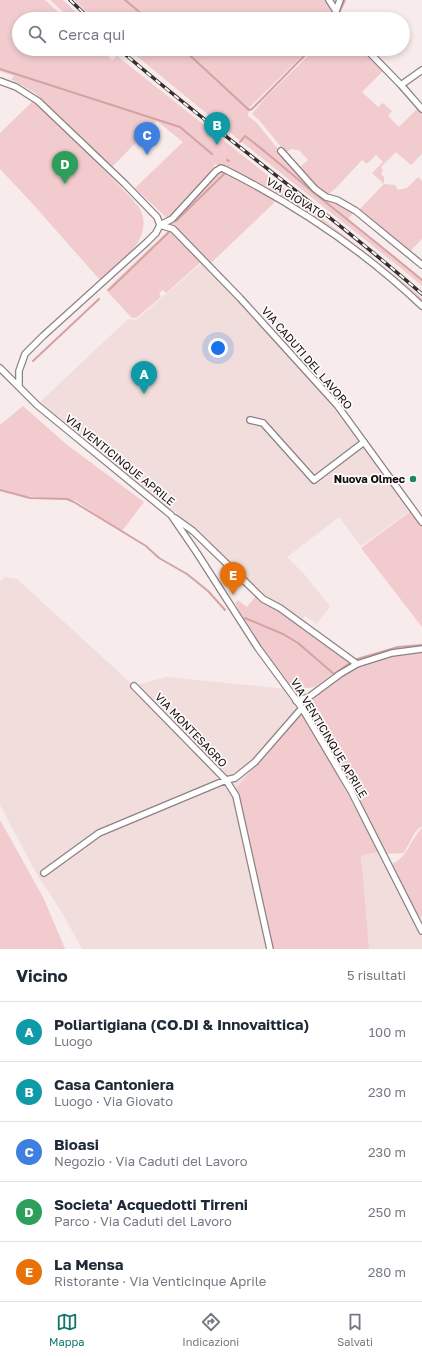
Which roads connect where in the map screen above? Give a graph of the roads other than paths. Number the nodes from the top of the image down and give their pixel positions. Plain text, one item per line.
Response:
1 (340, 0) edge
2 (330, 2) edge
3 (336, 10) joint
4 (373, 56) edge
5 (422, 70) edge
6 (0, 81) edge
7 (401, 85) junction
8 (422, 109) edge
9 (281, 151) dead end
10 (160, 225) junction
11 (422, 265) edge
12 (422, 306) edge
13 (0, 368) edge
14 (19, 387) junction
15 (250, 420) dead end
16 (364, 442) junction
17 (171, 515) junction
18 (422, 522) edge
19 (422, 649) edge
20 (353, 661) junction
21 (134, 686) dead end
22 (296, 701) junction
23 (302, 708) junction
24 (226, 780) junction
25 (44, 873) dead end
26 (422, 931) edge
27 (270, 949) edge

1 - 3 street
2 - 3 street
4 - 7 street
5 - 7 street
6 - 10 street
7 - 8 street
9 - 11 street
10 - 12 street, VIA GIOVATO
10 - 14 street
10 - 16 street, VIA CADUTI DEL LAVORO
13 - 14 street, VIA VENTICINQUE APRILE
14 - 17 street, VIA VENTICINQUE APRILE
15 - 16 street
16 - 18 street, VIA CADUTI DEL LAVORO
17 - 20 street
17 - 22 street, VIA VENTICINQUE APRILE
19 - 20 street
20 - 22 street
21 - 24 street, VIA MONTESAGRO
22 - 23 street, VIA VENTICINQUE APRILE
23 - 24 street, VIA MONTESAGRO
23 - 26 street, VIA VENTICINQUE APRILE
24 - 25 street
24 - 27 street

